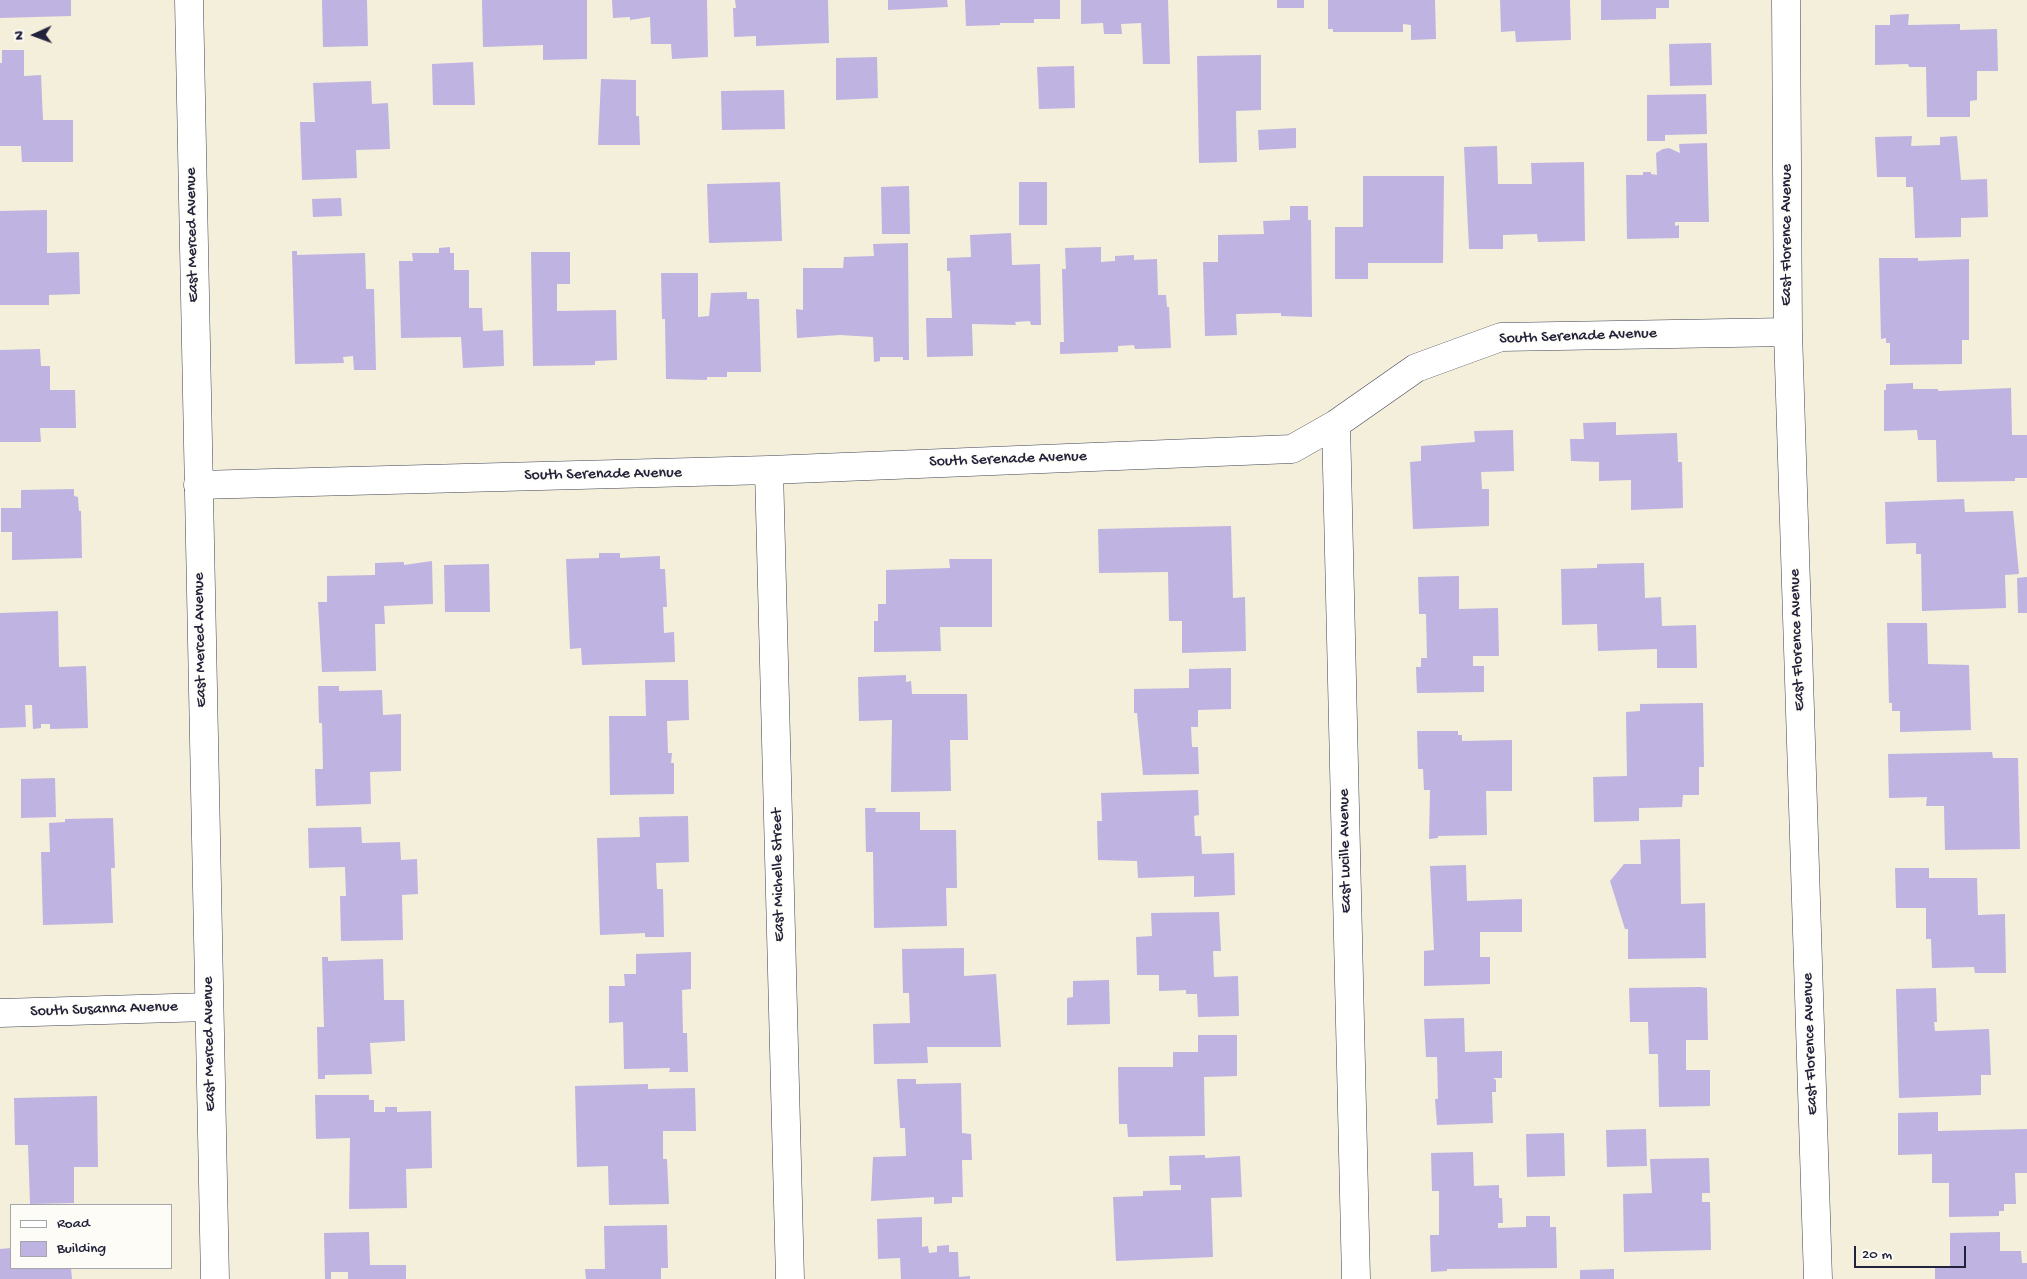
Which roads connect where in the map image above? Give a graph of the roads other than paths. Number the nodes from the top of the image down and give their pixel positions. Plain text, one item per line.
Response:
1 (189, 0) edge
2 (1786, 0) edge
3 (1788, 332) junction
4 (1336, 424) junction
5 (769, 470) junction
6 (198, 485) junction
7 (209, 1007) junction
8 (0, 1013) edge
9 (215, 1279) edge
10 (790, 1279) edge
11 (1356, 1279) edge
12 (1818, 1279) edge

1 - 6 street, East Merced Avenue
2 - 3 street, East Florence Avenue
3 - 4 street, South Serenade Avenue
3 - 12 street, East Florence Avenue
4 - 5 street, South Serenade Avenue
4 - 11 street, East Lucille Avenue
5 - 6 street, South Serenade Avenue
5 - 10 street, East Michelle Street
6 - 7 street, East Merced Avenue
7 - 8 street, South Susanna Avenue
7 - 9 street, East Merced Avenue

